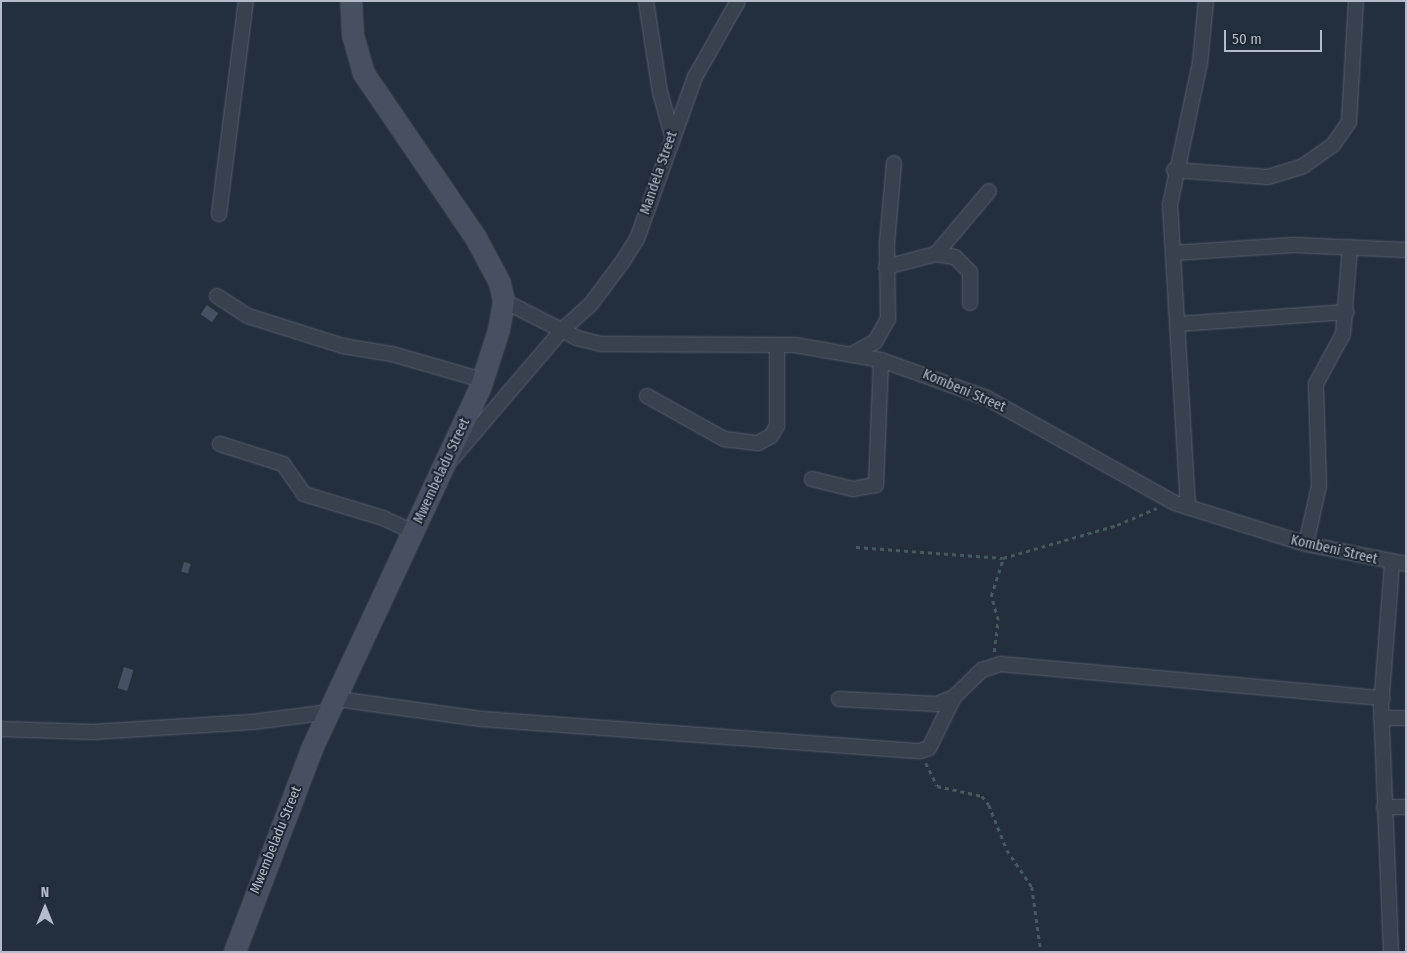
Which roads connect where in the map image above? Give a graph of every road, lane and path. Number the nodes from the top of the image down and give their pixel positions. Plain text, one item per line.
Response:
1 (246, 1) edge
2 (351, 1) edge
3 (646, 1) edge
4 (738, 1) edge
5 (1206, 1) edge
6 (1356, 1) edge
7 (672, 134) junction
8 (894, 163) dead end
9 (1174, 170) junction
10 (989, 190) dead end
11 (218, 214) dead end
12 (1350, 247) junction
13 (1406, 250) edge
14 (1173, 253) junction
15 (936, 254) junction
16 (886, 267) junction
17 (217, 296) dead end
18 (504, 301) junction
19 (970, 303) dead end
20 (1347, 312) junction
21 (1178, 324) junction
22 (560, 331) junction
23 (777, 346) junction
24 (854, 353) junction
25 (881, 360) junction
26 (482, 380) junction
27 (647, 396) dead end
28 (220, 444) dead end
29 (446, 464) junction
30 (812, 479) dead end
31 (1174, 503) junction
32 (1188, 507) junction
33 (413, 532) junction
34 (1306, 544) junction
35 (856, 547) dead end
36 (1003, 558) junction
37 (1399, 563) edge
38 (991, 666) junction
39 (954, 697) junction
40 (840, 698) dead end
41 (1382, 698) junction
42 (333, 706) junction
43 (1381, 718) junction
44 (1406, 718) edge
45 (1, 729) edge
46 (920, 751) junction
47 (1384, 807) junction
48 (1406, 807) edge
49 (235, 952) edge
50 (1042, 952) edge
51 (1391, 952) edge

1 - 11 street
2 - 18 street
3 - 7 street
4 - 7 street, Mandela Street
5 - 9 street
6 - 9 street
7 - 22 street, Mandela Street
8 - 16 street
9 - 14 street
10 - 15 street
12 - 13 street
12 - 14 street
12 - 20 street
14 - 21 street
15 - 16 street
15 - 19 street
16 - 24 street
17 - 26 street
18 - 22 street, Kombeni Street
18 - 26 street, Mwembeladu Street
20 - 21 street
20 - 34 street
21 - 32 street
22 - 23 street, Kombeni Street
22 - 29 street, Mandela Street
23 - 24 street, Kombeni Street
23 - 27 street
24 - 25 street, Kombeni Street
25 - 30 street
25 - 31 street, Kombeni Street
26 - 29 street, Mwembeladu Street
28 - 33 street
29 - 33 street, Mwembeladu Street
31 - 32 street, Kombeni Street
31 - 36 path
32 - 34 street, Kombeni Street
33 - 42 street, Mwembeladu Street
34 - 37 street, Kombeni Street
35 - 36 path
36 - 38 path
37 - 41 street
38 - 39 street
38 - 41 street
39 - 40 street
39 - 46 street
41 - 43 street
42 - 45 street
42 - 46 street
42 - 49 street, Mwembeladu Street
43 - 44 street
43 - 47 street
46 - 50 path
47 - 48 street
47 - 51 street

